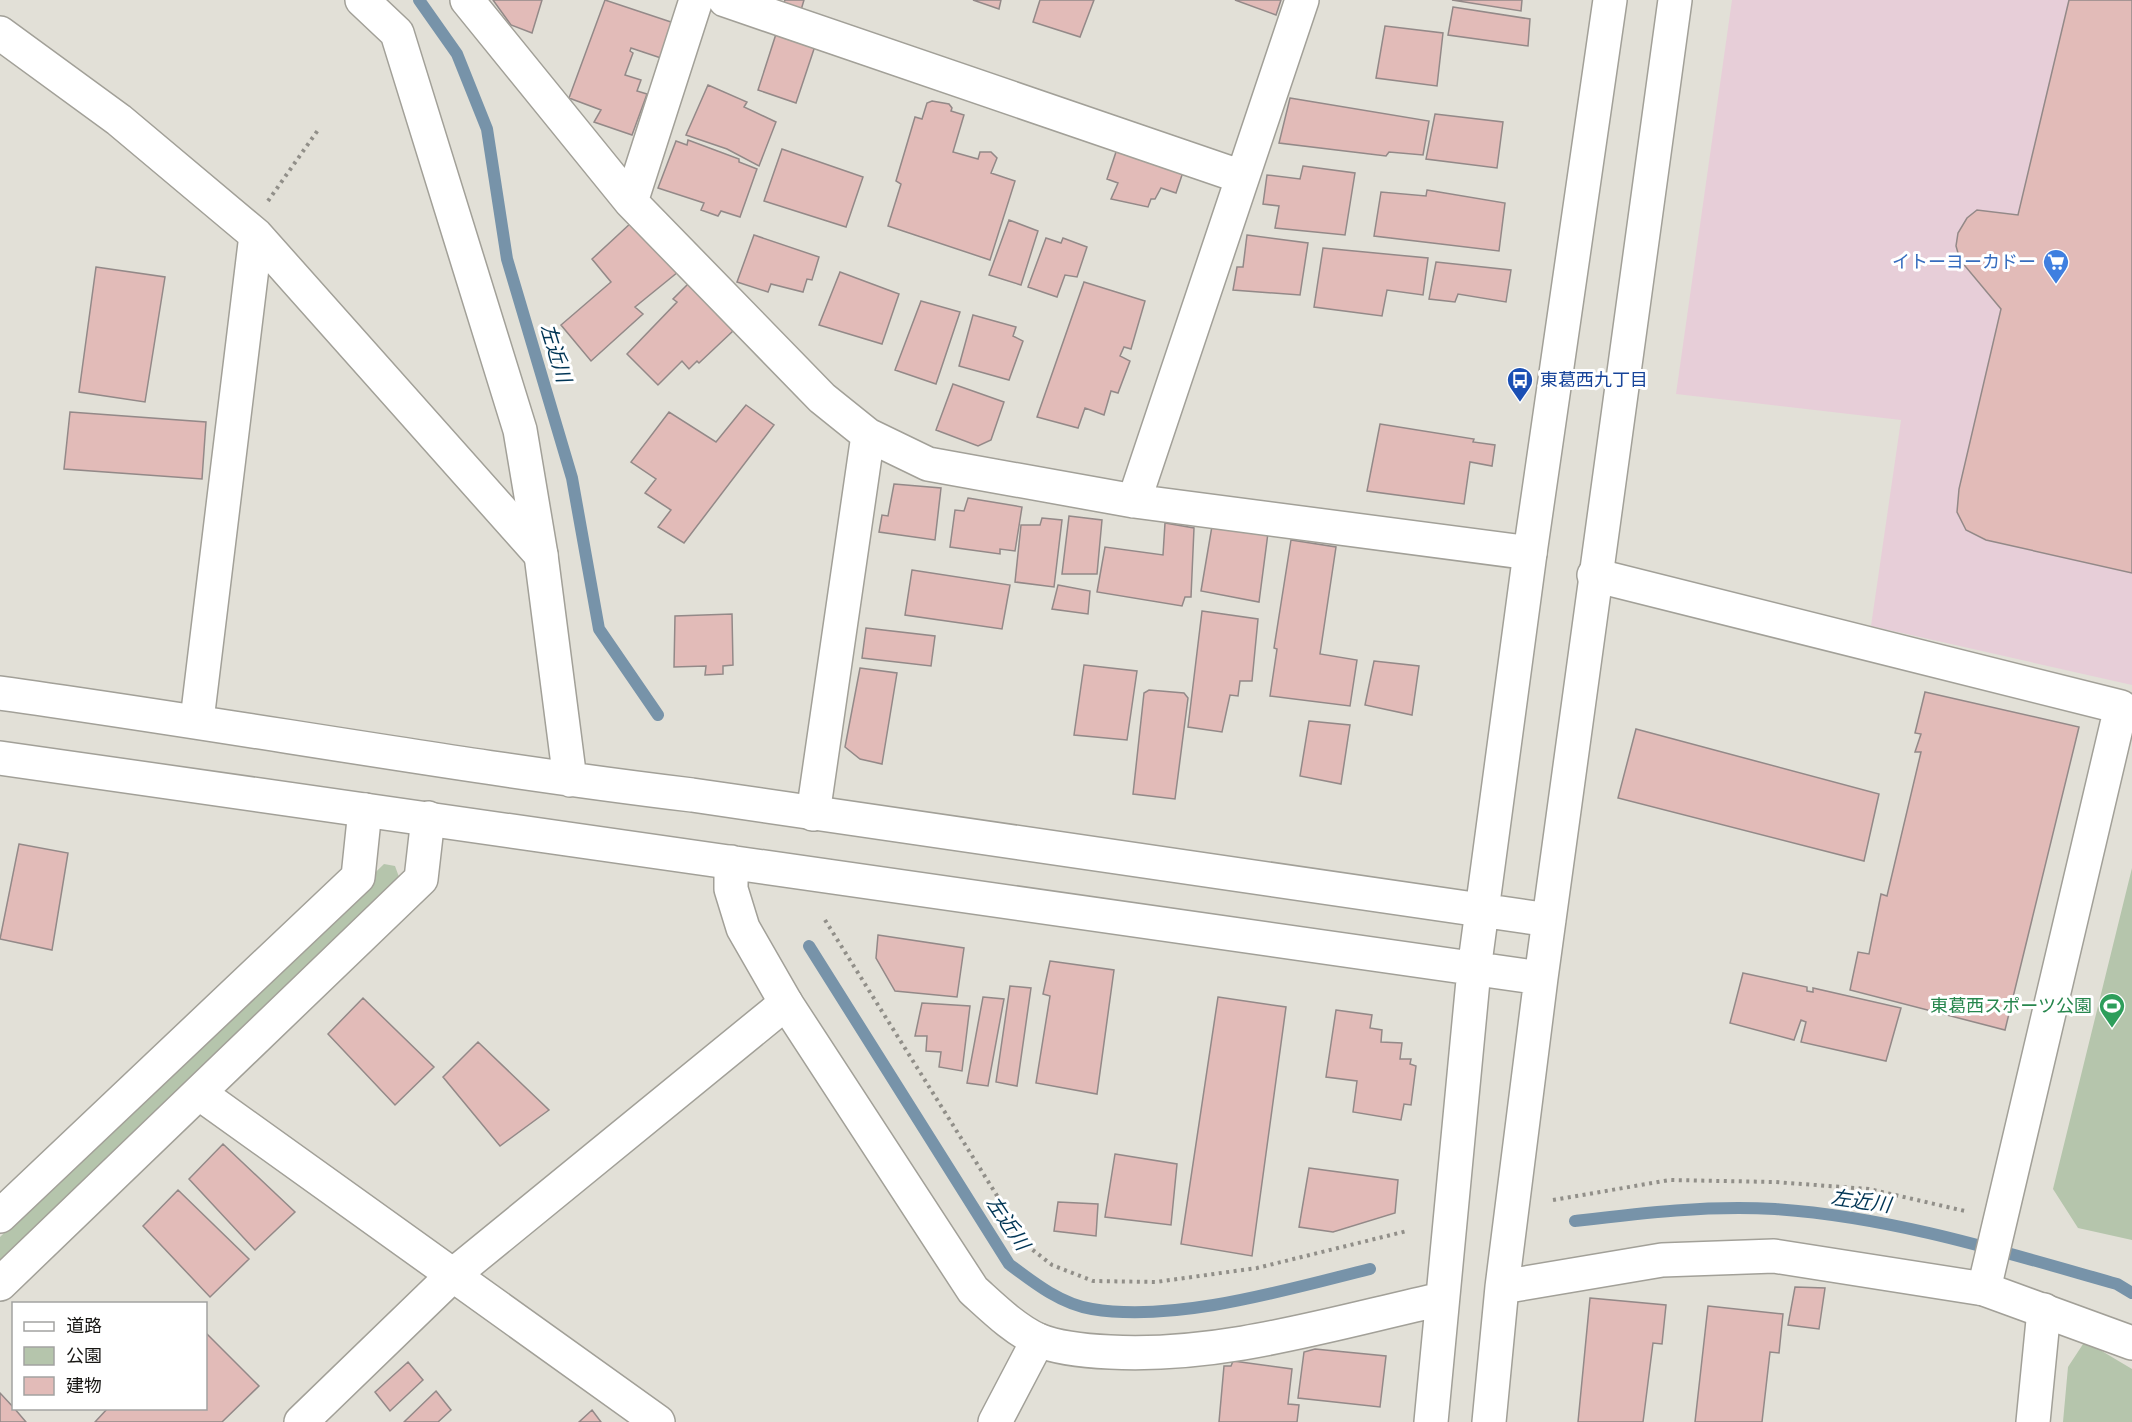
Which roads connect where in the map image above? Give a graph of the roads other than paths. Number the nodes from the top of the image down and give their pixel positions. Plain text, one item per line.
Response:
1 (362, 0) edge
2 (467, 0) edge
3 (696, 0) edge
4 (725, 0) edge
5 (1302, 0) edge
6 (1610, 0) edge
7 (1676, 0) edge
8 (0, 33) edge
9 (1242, 177) junction
10 (631, 202) junction
11 (252, 232) junction
12 (868, 435) junction
13 (1134, 501) junction
14 (1530, 553) junction
15 (541, 555) junction
16 (1594, 575) junction
17 (0, 693) edge
18 (197, 720) junction
19 (0, 758) edge
20 (570, 780) junction
21 (365, 810) junction
22 (813, 814) junction
23 (428, 818) junction
24 (731, 862) junction
25 (1482, 910) junction
26 (1549, 920) junction
27 (1474, 970) junction
28 (1540, 978) junction
29 (786, 1003) junction
30 (199, 1093) junction
31 (0, 1216) edge
32 (453, 1275) junction
33 (0, 1284) edge
34 (1502, 1287) junction
35 (1984, 1289) junction
36 (1442, 1299) junction
37 (2044, 1310) junction
38 (1038, 1340) junction
39 (2132, 1343) edge
40 (301, 1422) edge
41 (658, 1422) edge
42 (995, 1422) edge
43 (1431, 1422) edge
44 (1489, 1422) edge
45 (2033, 1422) edge

1 - 15 street
2 - 10 street
3 - 10 street
4 - 9 street
5 - 9 street
6 - 14 street
7 - 16 street
8 - 11 street
9 - 13 street
10 - 12 street
11 - 15 street
11 - 18 street
12 - 13 street
12 - 22 street
13 - 14 street
14 - 25 street
15 - 20 street
16 - 26 street
16 - 35 street
17 - 18 street
18 - 20 street
19 - 21 street
20 - 22 street
21 - 23 street
21 - 31 street
22 - 25 street
23 - 24 street
23 - 30 street
24 - 27 street
24 - 29 street
25 - 26 street
25 - 27 street
26 - 28 street
27 - 28 street
27 - 36 street
28 - 34 street
29 - 32 street
29 - 38 street
30 - 32 street
30 - 33 street
32 - 40 street
32 - 41 street
34 - 35 street
34 - 44 street
35 - 37 street
36 - 38 street
36 - 43 street
37 - 39 street
37 - 45 street
38 - 42 street

